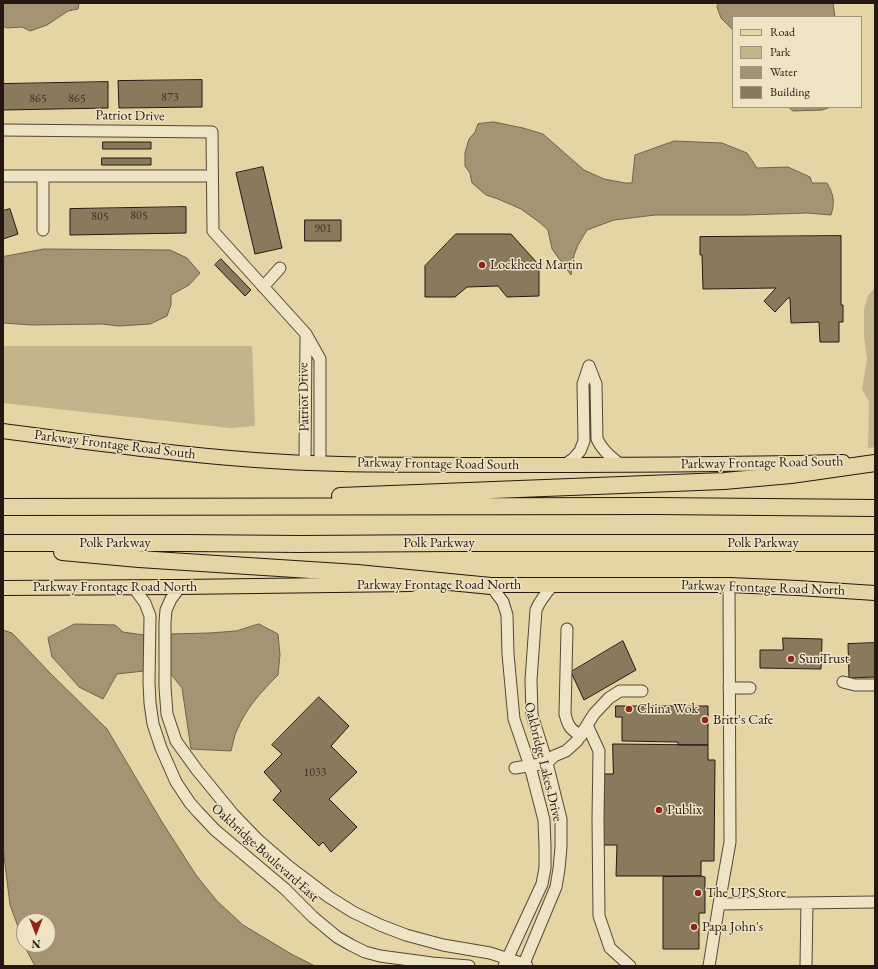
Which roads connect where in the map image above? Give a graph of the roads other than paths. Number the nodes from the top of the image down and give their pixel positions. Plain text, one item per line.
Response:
1 (3, 130) edge
2 (3, 176) edge
3 (43, 176) junction
4 (212, 176) junction
5 (43, 230) dead end
6 (280, 268) dead end
7 (263, 287) junction
8 (306, 334) junction
9 (3, 431) edge
10 (305, 462) junction
11 (875, 462) edge
12 (320, 463) junction
13 (564, 465) junction
14 (621, 465) junction
15 (141, 506) junction
16 (3, 507) edge
17 (875, 508) edge
18 (3, 543) edge
19 (875, 543) edge
20 (3, 546) edge
21 (553, 585) junction
22 (729, 585) junction
23 (492, 586) junction
24 (180, 587) junction
25 (3, 588) edge
26 (134, 588) junction
27 (875, 593) edge
28 (567, 629) dead end
29 (844, 682) dead end
30 (875, 686) edge
31 (729, 688) junction
32 (750, 688) dead end
33 (642, 691) dead end
34 (587, 725) junction
35 (581, 736) junction
36 (546, 763) junction
37 (530, 766) junction
38 (515, 768) dead end
39 (875, 902) edge
40 (807, 903) junction
41 (719, 904) junction
42 (506, 962) edge
43 (525, 965) edge
44 (469, 966) edge
45 (630, 966) edge
46 (709, 966) edge
47 (806, 966) edge

1 - 4 street, Patriot Drive
2 - 3 street
3 - 4 street
3 - 5 street
4 - 7 street, Patriot Drive
6 - 7 street
7 - 8 street, Patriot Drive
8 - 10 street, Patriot Drive
8 - 12 street, Patriot Drive
9 - 10 main road, Parkway Frontage Road South
10 - 12 main road, Parkway Frontage Road South
11 - 14 main road, Parkway Frontage Road South
11 - 15 highway
12 - 13 main road, Parkway Frontage Road South
13 - 14 main road, Parkway Frontage Road South
13 - 14 street
15 - 16 highway
15 - 17 highway
18 - 19 highway, Polk Parkway
20 - 23 highway
21 - 22 main road, Parkway Frontage Road North
21 - 23 main road, Parkway Frontage Road North
21 - 36 street, Oakbridge Lakes Drive
22 - 27 main road, Parkway Frontage Road North
22 - 31 street
23 - 24 main road, Parkway Frontage Road North
23 - 37 street, Oakbridge Lakes Drive
24 - 26 main road, Parkway Frontage Road North
24 - 42 street, Oakbridge Boulevard East
25 - 26 main road, Parkway Frontage Road North
26 - 44 street, Oakbridge Boulevard East
28 - 35 street
29 - 30 street
31 - 32 street
31 - 41 street
33 - 34 street
34 - 35 street
34 - 45 street
35 - 36 street
36 - 37 street
36 - 43 street, Oakbridge Lakes Drive
37 - 38 street
37 - 42 street, Oakbridge Lakes Drive
39 - 40 street
40 - 41 street
40 - 47 street
41 - 46 street
42 - 43 street, Oakbridge Boulevard East

